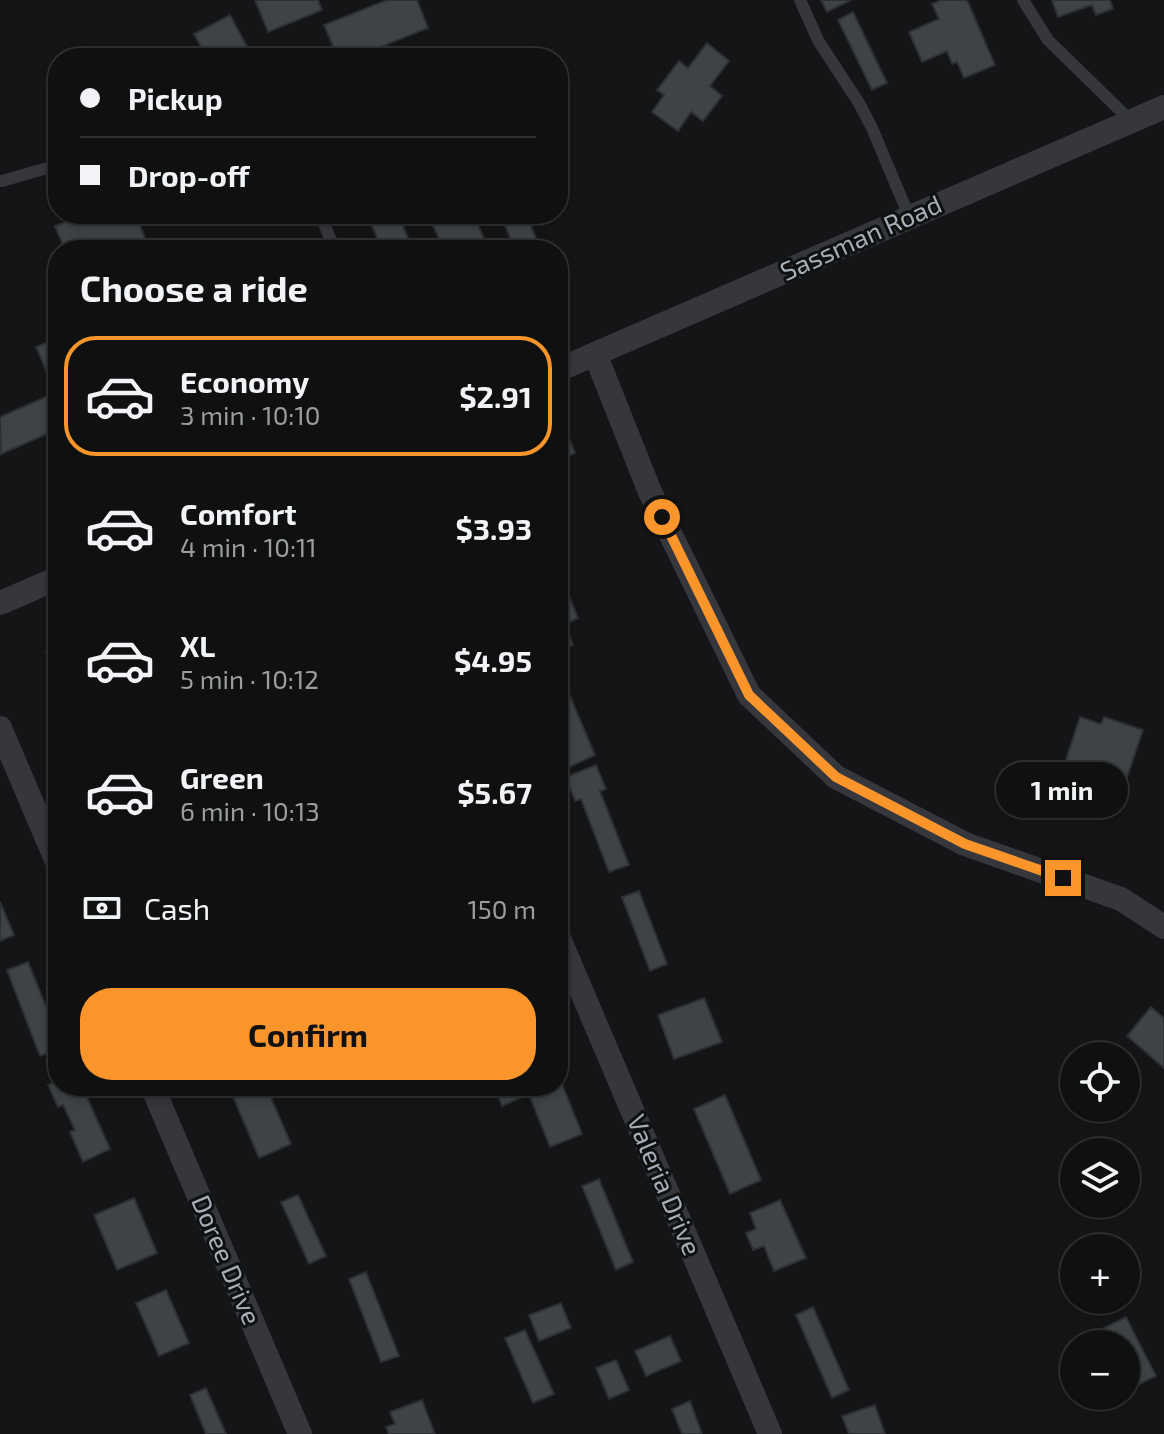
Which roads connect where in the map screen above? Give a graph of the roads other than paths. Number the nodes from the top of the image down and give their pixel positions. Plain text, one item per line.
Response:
1 (800, 0) edge
2 (1023, 0) edge
3 (1164, 107) edge
4 (1131, 121) junction
5 (48, 168) edge
6 (2, 181) dead end
7 (909, 216) junction
8 (596, 356) junction
9 (568, 366) edge
10 (48, 582) edge
11 (0, 603) edge
12 (0, 728) edge
13 (48, 841) edge
14 (1164, 927) edge
15 (568, 959) edge
16 (156, 1096) edge
17 (300, 1434) edge
18 (770, 1434) edge

1 - 7 lane
2 - 4 lane
3 - 4 street, Sassman Road
4 - 7 street, Sassman Road
5 - 6 lane
7 - 8 street, Sassman Road
8 - 9 street, Sassman Road
8 - 14 street
10 - 11 street
12 - 13 street
15 - 18 street, Valeria Drive
16 - 17 street, Doree Drive

